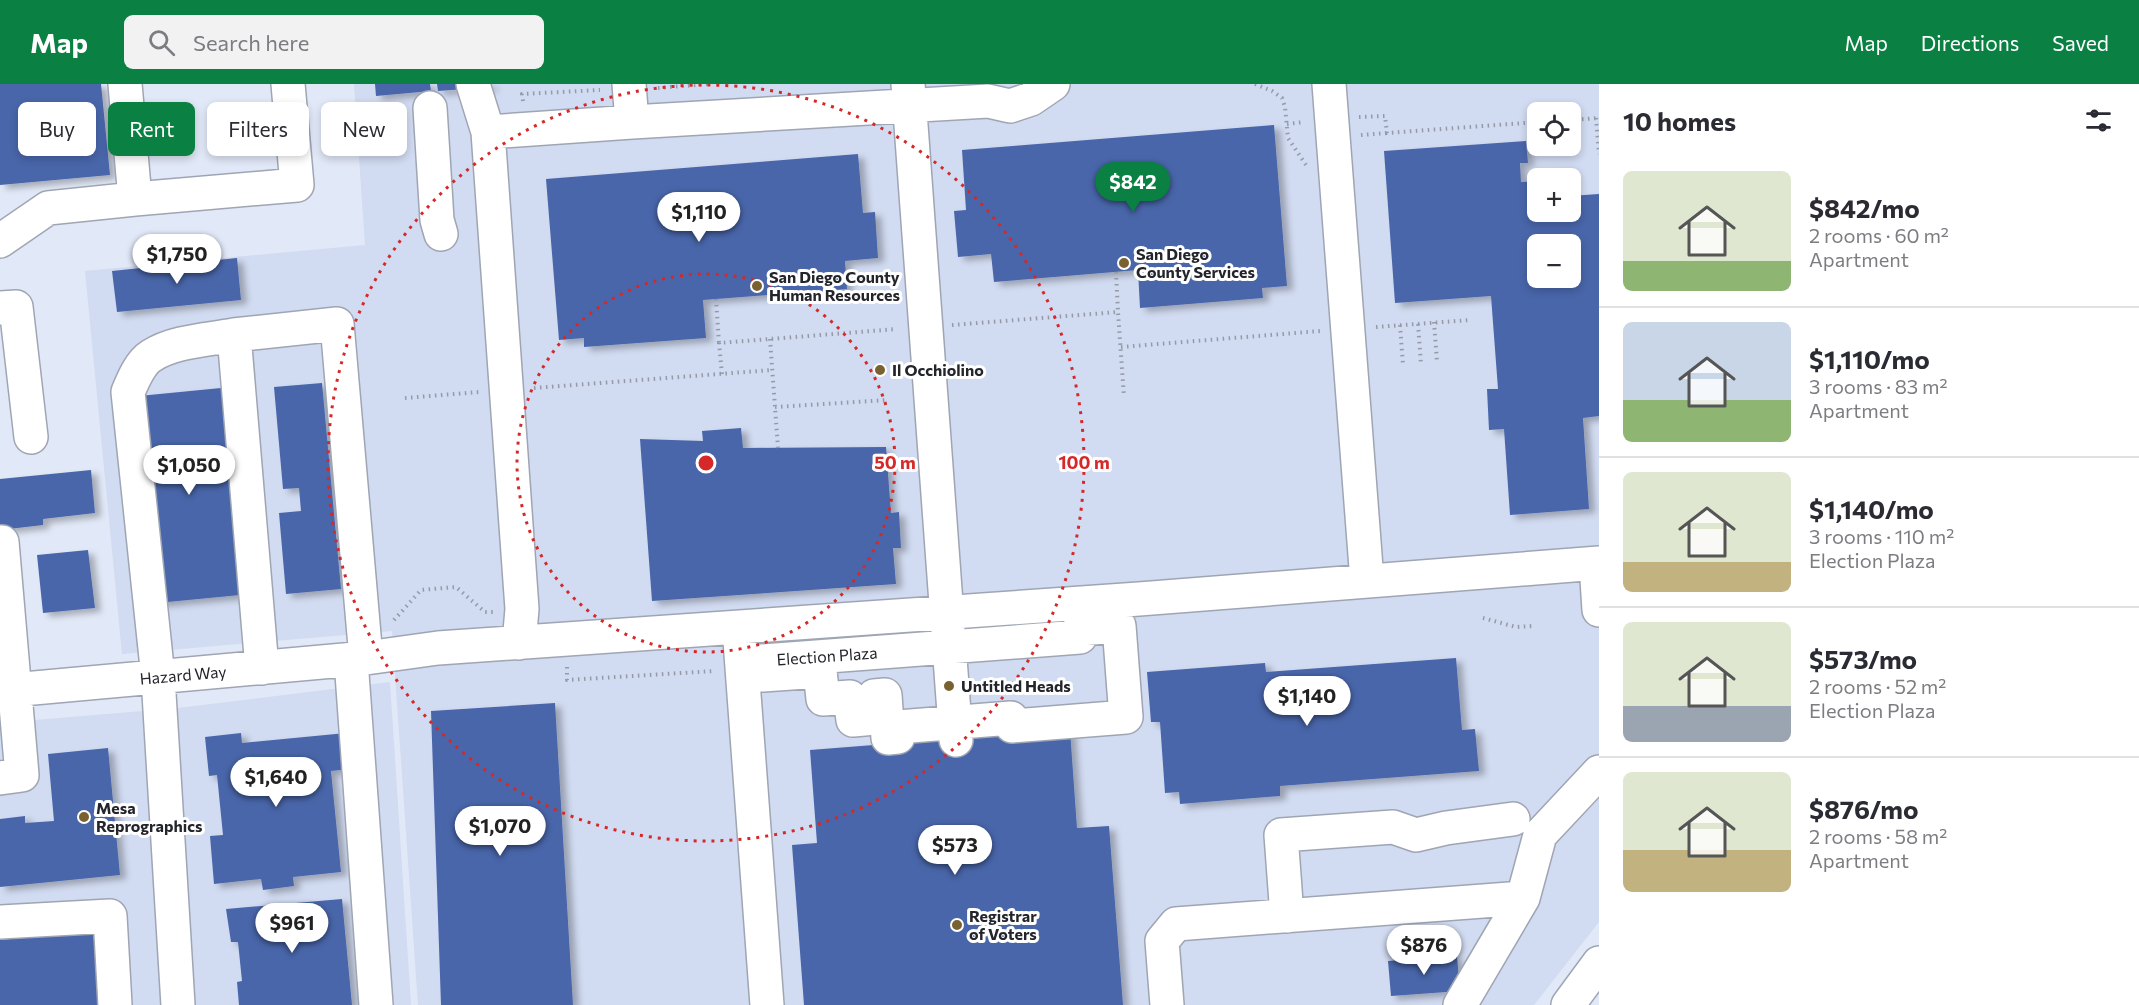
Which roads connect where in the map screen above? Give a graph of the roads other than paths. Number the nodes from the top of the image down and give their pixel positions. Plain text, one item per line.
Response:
1 (124, 84) edge
2 (288, 84) edge
3 (473, 84) edge
4 (498, 84) edge
5 (629, 84) edge
6 (1018, 84) edge
7 (1053, 84) edge
8 (1329, 84) edge
9 (909, 95) edge
10 (988, 101) junction
11 (430, 108) dead end
12 (632, 122) junction
13 (496, 132) junction
14 (135, 199) junction
15 (441, 234) dead end
16 (0, 241) edge
17 (0, 308) edge
18 (234, 335) junction
19 (31, 437) dead end
20 (2, 542) dead end
21 (1597, 563) edge
22 (1368, 581) junction
23 (1599, 610) edge
24 (945, 612) junction
25 (739, 627) junction
26 (519, 644) junction
27 (948, 647) junction
28 (359, 659) junction
29 (262, 668) junction
30 (158, 677) junction
31 (8, 691) edge
32 (955, 731) junction
33 (1599, 772) edge
34 (0, 778) edge
35 (1514, 819) dead end
36 (1522, 898) junction
37 (1287, 916) junction
38 (0, 922) edge
39 (1599, 963) edge
40 (115, 1005) edge
41 (178, 1005) edge
42 (376, 1005) edge
43 (767, 1005) edge
44 (1167, 1005) edge
45 (1460, 1005) edge
46 (1568, 1005) edge

1 - 14 street
2 - 14 street
3 - 13 street
4 - 13 street
5 - 12 street
6 - 10 street
7 - 10 street
8 - 22 street
9 - 10 street
9 - 12 street
9 - 24 street
11 - 15 street
12 - 13 street
13 - 26 street
14 - 16 street
17 - 19 street
18 - 28 street
18 - 29 street
18 - 30 street
20 - 31 street
21 - 22 street, Hazard Way
21 - 23 street
22 - 24 street, Hazard Way
24 - 25 street, Hazard Way
24 - 27 street
25 - 26 street, Hazard Way
25 - 43 street
26 - 28 street, Hazard Way
27 - 32 street
27 - 32 street, Election Plaza
27 - 32 street, Election Plaza
28 - 29 street, Hazard Way
28 - 42 street
29 - 30 street, Hazard Way
30 - 31 street, Hazard Way
30 - 41 street
31 - 34 street
33 - 36 street
35 - 37 street
36 - 37 street
36 - 45 street
37 - 44 street
38 - 40 street
39 - 46 street

